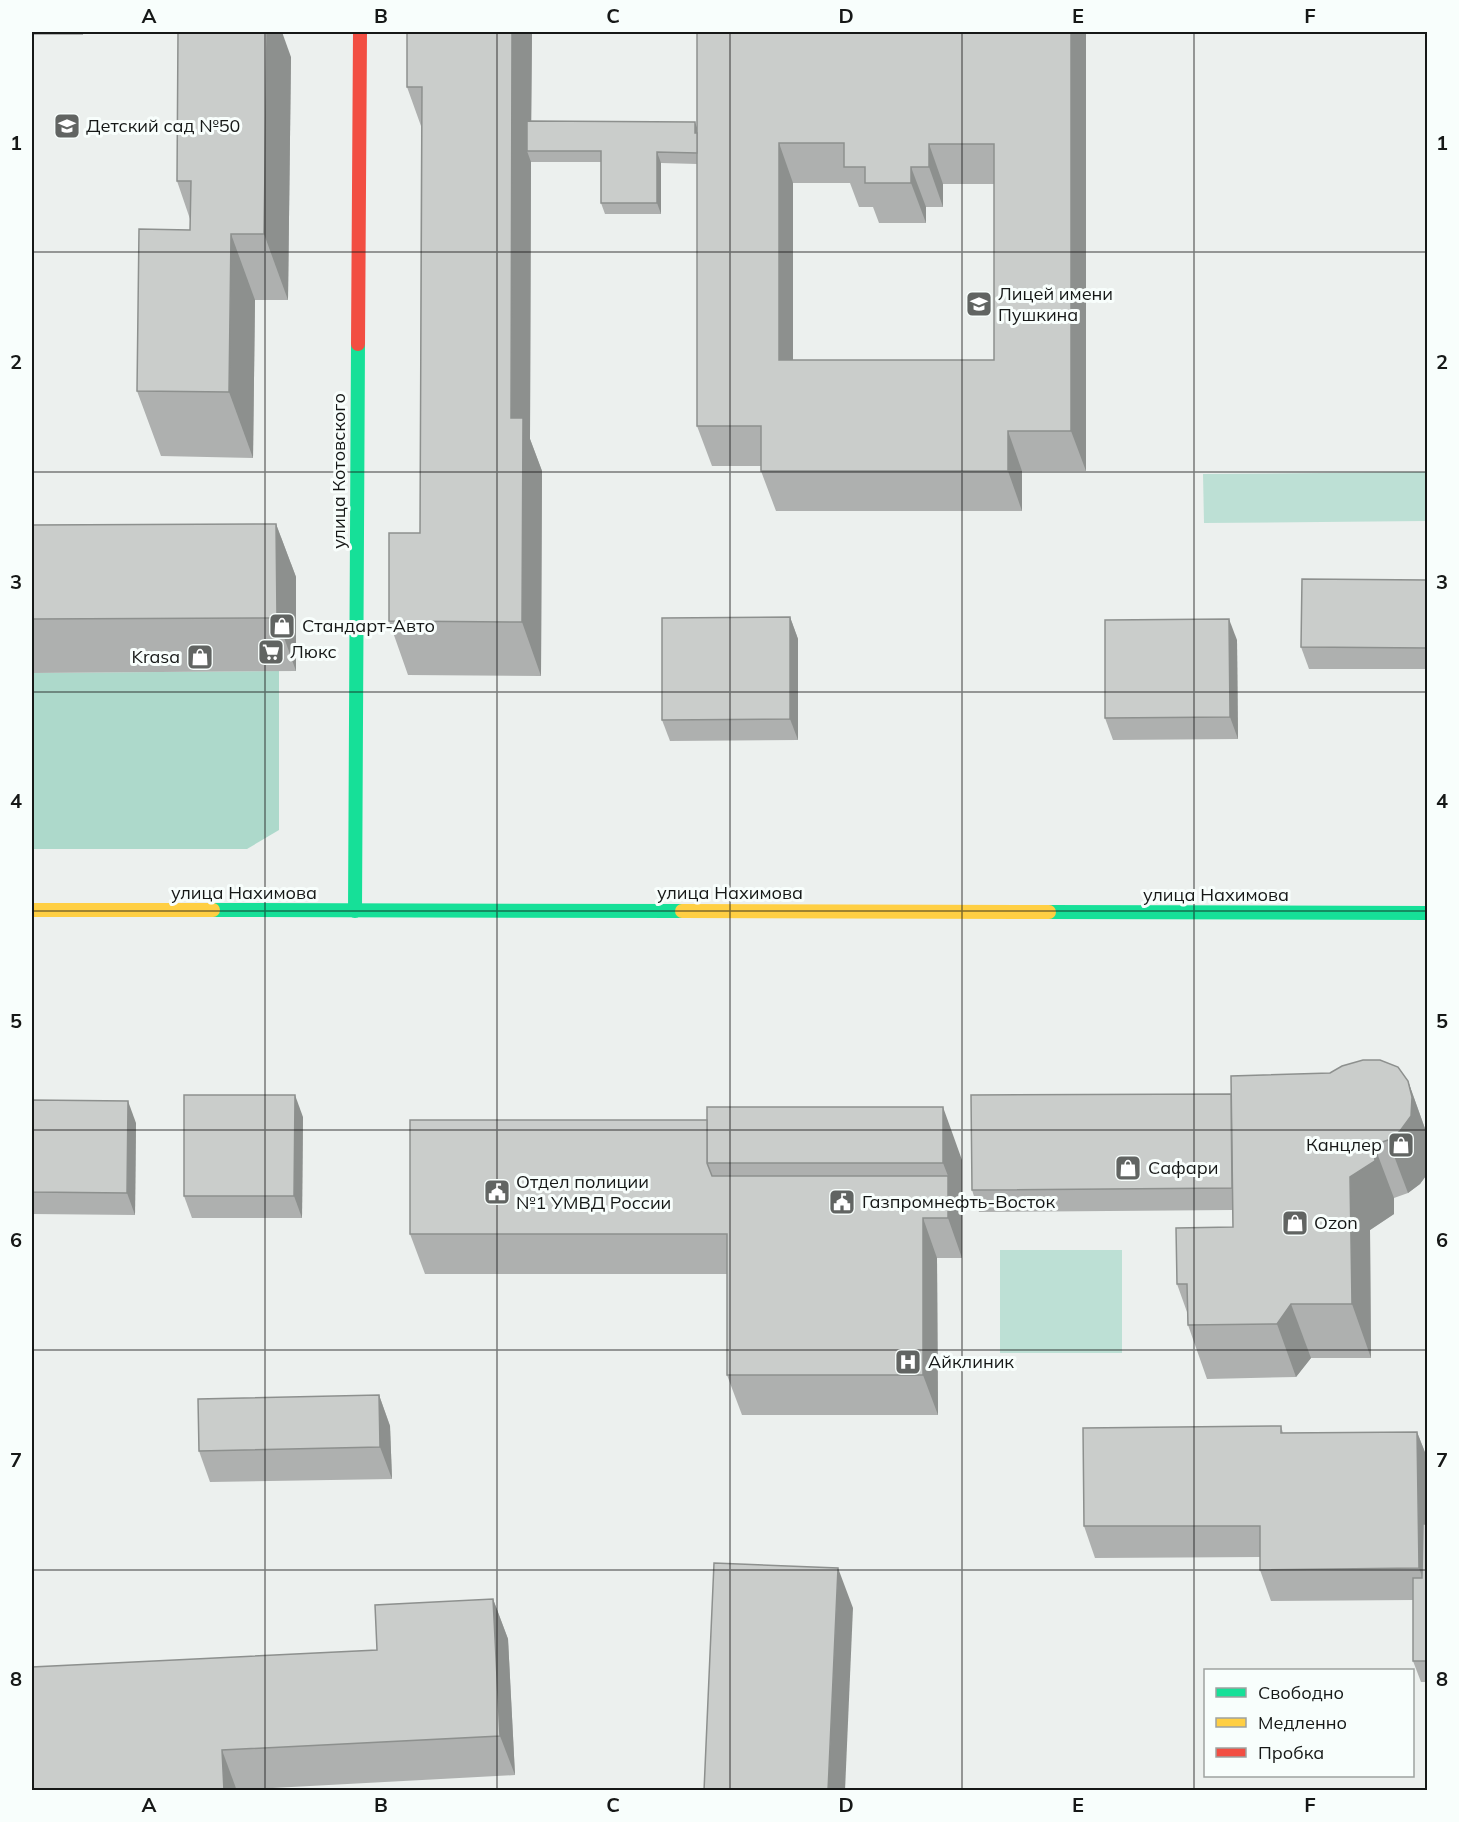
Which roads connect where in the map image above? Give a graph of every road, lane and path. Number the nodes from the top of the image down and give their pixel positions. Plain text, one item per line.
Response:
1 (360, 32) edge
2 (32, 910) edge
3 (355, 911) junction
4 (1428, 913) edge

1 - 3 main road, улица Котовского
2 - 3 main road, улица Нахимова
3 - 4 main road, улица Нахимова

